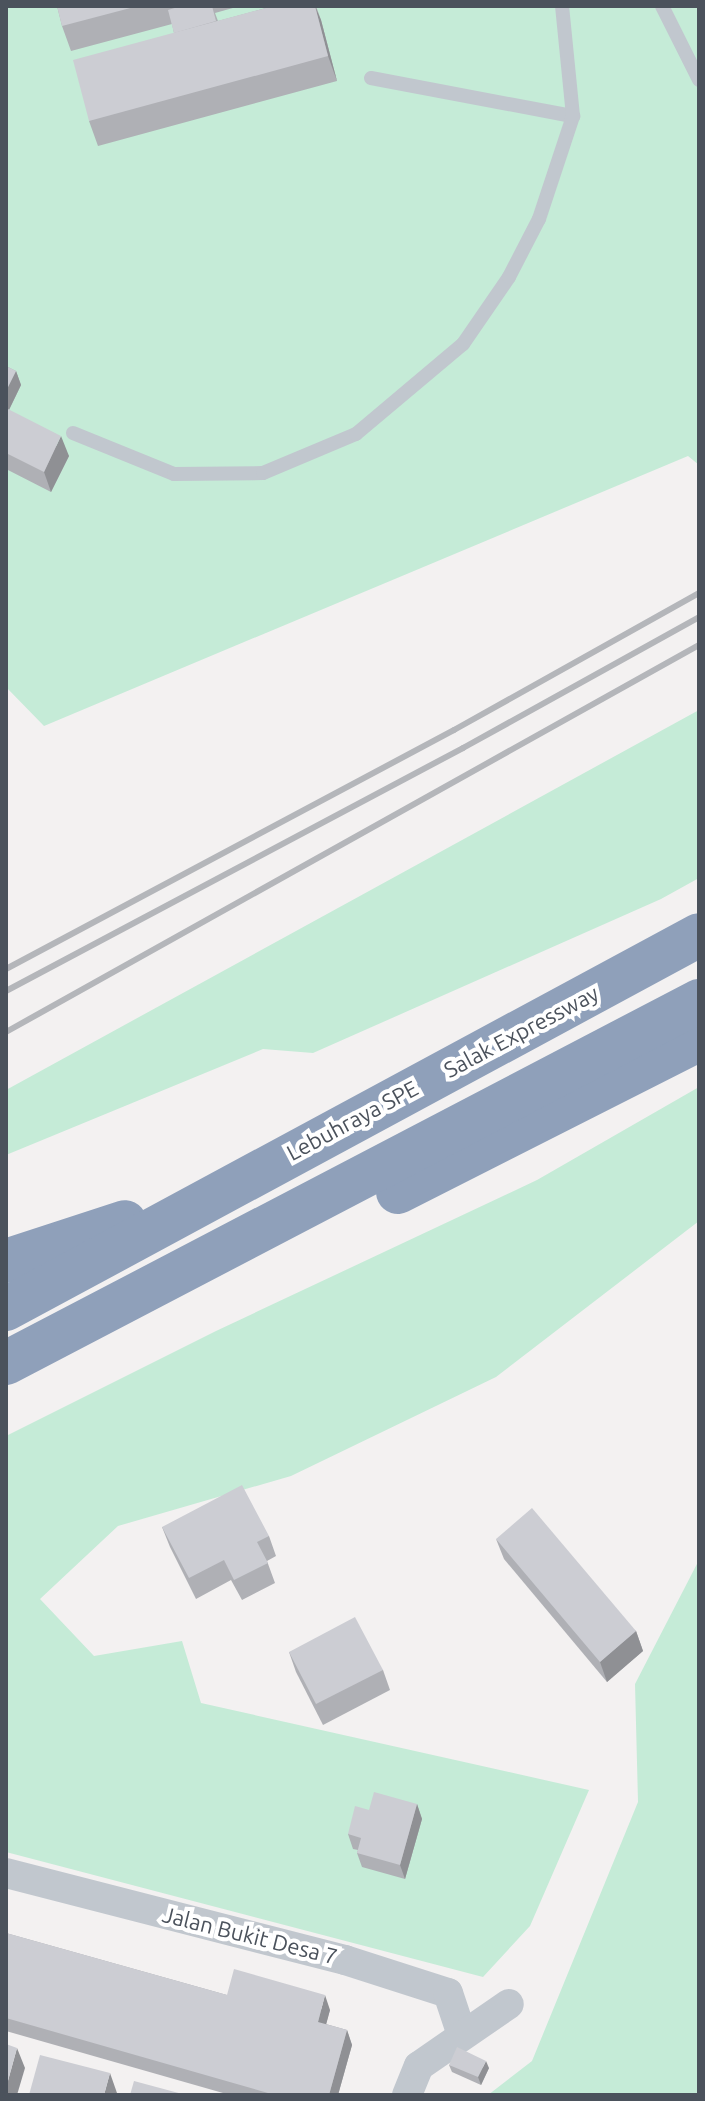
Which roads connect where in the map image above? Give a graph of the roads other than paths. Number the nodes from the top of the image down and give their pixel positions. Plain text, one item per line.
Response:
1 (562, 6) edge
2 (662, 6) edge
3 (371, 78) dead end
4 (699, 80) edge
5 (573, 116) junction
6 (73, 433) dead end
7 (699, 935) edge
8 (699, 1001) edge
9 (699, 1039) edge
10 (218, 1191) junction
11 (6, 1261) edge
12 (6, 1306) edge
13 (6, 1363) edge
14 (6, 1392) edge
15 (6, 1873) edge
16 (509, 2004) dead end
17 (462, 2035) junction
18 (407, 2095) edge

1 - 5 lane
2 - 4 lane
3 - 5 lane
5 - 6 lane
7 - 10 highway, Lebuhraya SPE
7 - 12 highway, Salak Expressway
8 - 13 highway
9 - 14 highway
10 - 11 highway
10 - 12 highway, Lebuhraya SPE
15 - 17 street, Jalan Bukit Desa 7
16 - 17 street
17 - 18 street

